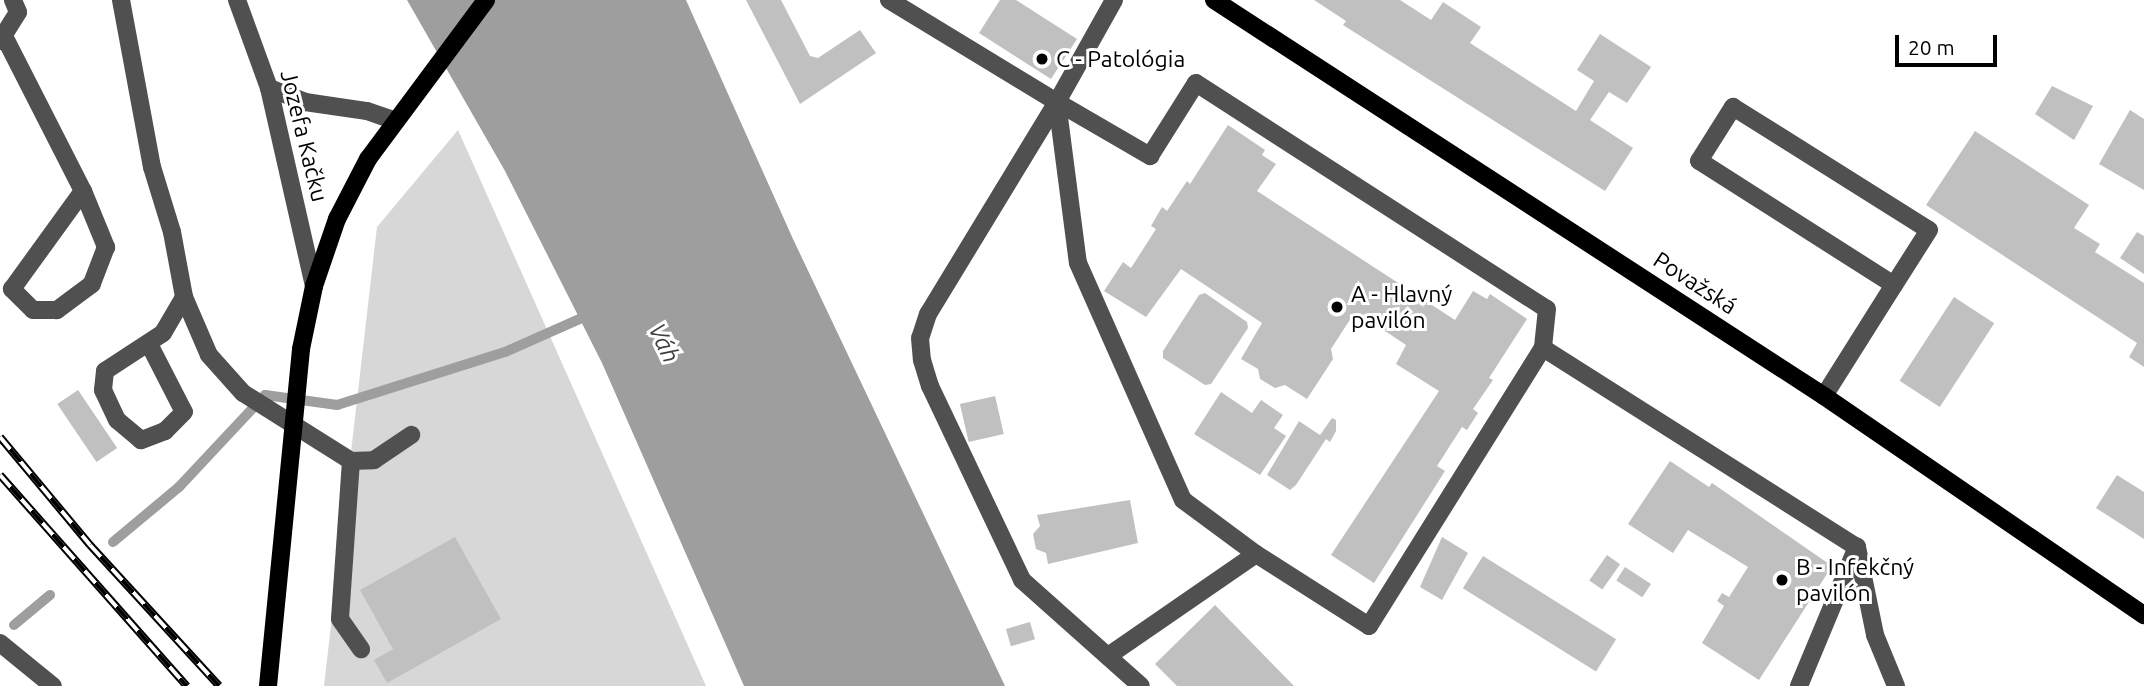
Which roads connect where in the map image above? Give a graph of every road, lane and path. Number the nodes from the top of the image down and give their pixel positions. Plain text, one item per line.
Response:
1 (13, 0) edge
2 (121, 0) edge
3 (237, 0) edge
4 (486, 0) edge
5 (889, 0) edge
6 (1114, 0) edge
7 (1214, 0) edge
8 (3, 40) edge
9 (268, 88) junction
10 (1057, 102) junction
11 (393, 120) junction
12 (83, 191) junction
13 (1894, 285) junction
14 (314, 286) junction
15 (184, 298) junction
16 (149, 344) junction
17 (1543, 348) junction
18 (1824, 396) junction
19 (411, 435) dead end
20 (351, 461) junction
21 (1857, 547) junction
22 (1256, 554) junction
23 (2144, 615) edge
24 (0, 643) edge
25 (361, 649) dead end
26 (1108, 656) junction
27 (53, 686) edge
28 (268, 686) edge
29 (1140, 686) edge
30 (1799, 686) edge
31 (1896, 686) edge

1 - 8 street
2 - 15 street
3 - 9 street, Jozefa Kačku
4 - 11 main road
5 - 10 street
6 - 10 street
7 - 18 main road, Považská
8 - 12 street
9 - 11 street
9 - 14 street, Jozefa Kačku
10 - 17 street
10 - 22 street
10 - 26 street
11 - 14 main road
12 - 12 street
13 - 13 street
13 - 18 street
14 - 28 main road
15 - 16 street
15 - 20 street
16 - 16 street
17 - 21 street
17 - 22 street
18 - 23 main road, Považská
19 - 20 street
20 - 25 street
21 - 30 street
21 - 31 street
22 - 26 street
24 - 27 street
26 - 29 street

